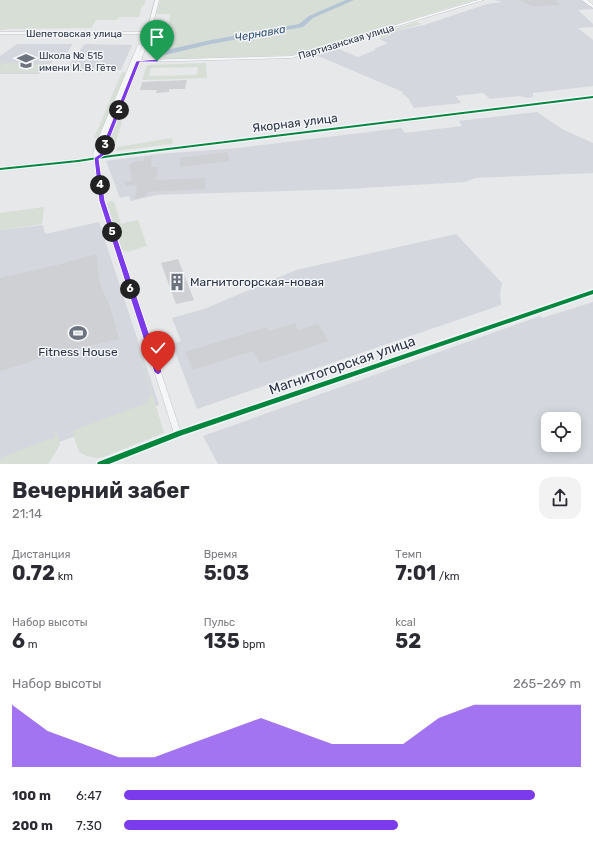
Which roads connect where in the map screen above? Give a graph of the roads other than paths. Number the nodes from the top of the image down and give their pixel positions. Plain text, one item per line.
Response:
1 (153, 0) edge
2 (156, 0) edge
3 (482, 0) edge
4 (584, 0) edge
5 (589, 0) edge
6 (593, 3) edge
7 (593, 7) edge
8 (0, 33) edge
9 (147, 33) junction
10 (147, 39) junction
11 (136, 61) junction
12 (157, 61) junction
13 (593, 96) edge
14 (103, 154) junction
15 (96, 156) junction
16 (0, 168) edge
17 (593, 292) edge
18 (178, 434) junction
19 (101, 464) edge

1 - 9 street
2 - 9 street
3 - 12 street, Партизанская улица
4 - 7 main road
5 - 6 main road
8 - 9 street, Шепетовская улица
9 - 10 street
9 - 11 street
10 - 11 street
10 - 12 street
11 - 12 street, Партизанская улица
11 - 14 street
11 - 15 street
13 - 14 street, Якорная улица
13 - 15 street, Якорная улица
14 - 15 street
15 - 16 street, Якорная улица
15 - 18 street
17 - 18 street, Магнитогорская улица
18 - 19 street, Магнитогорская улица

